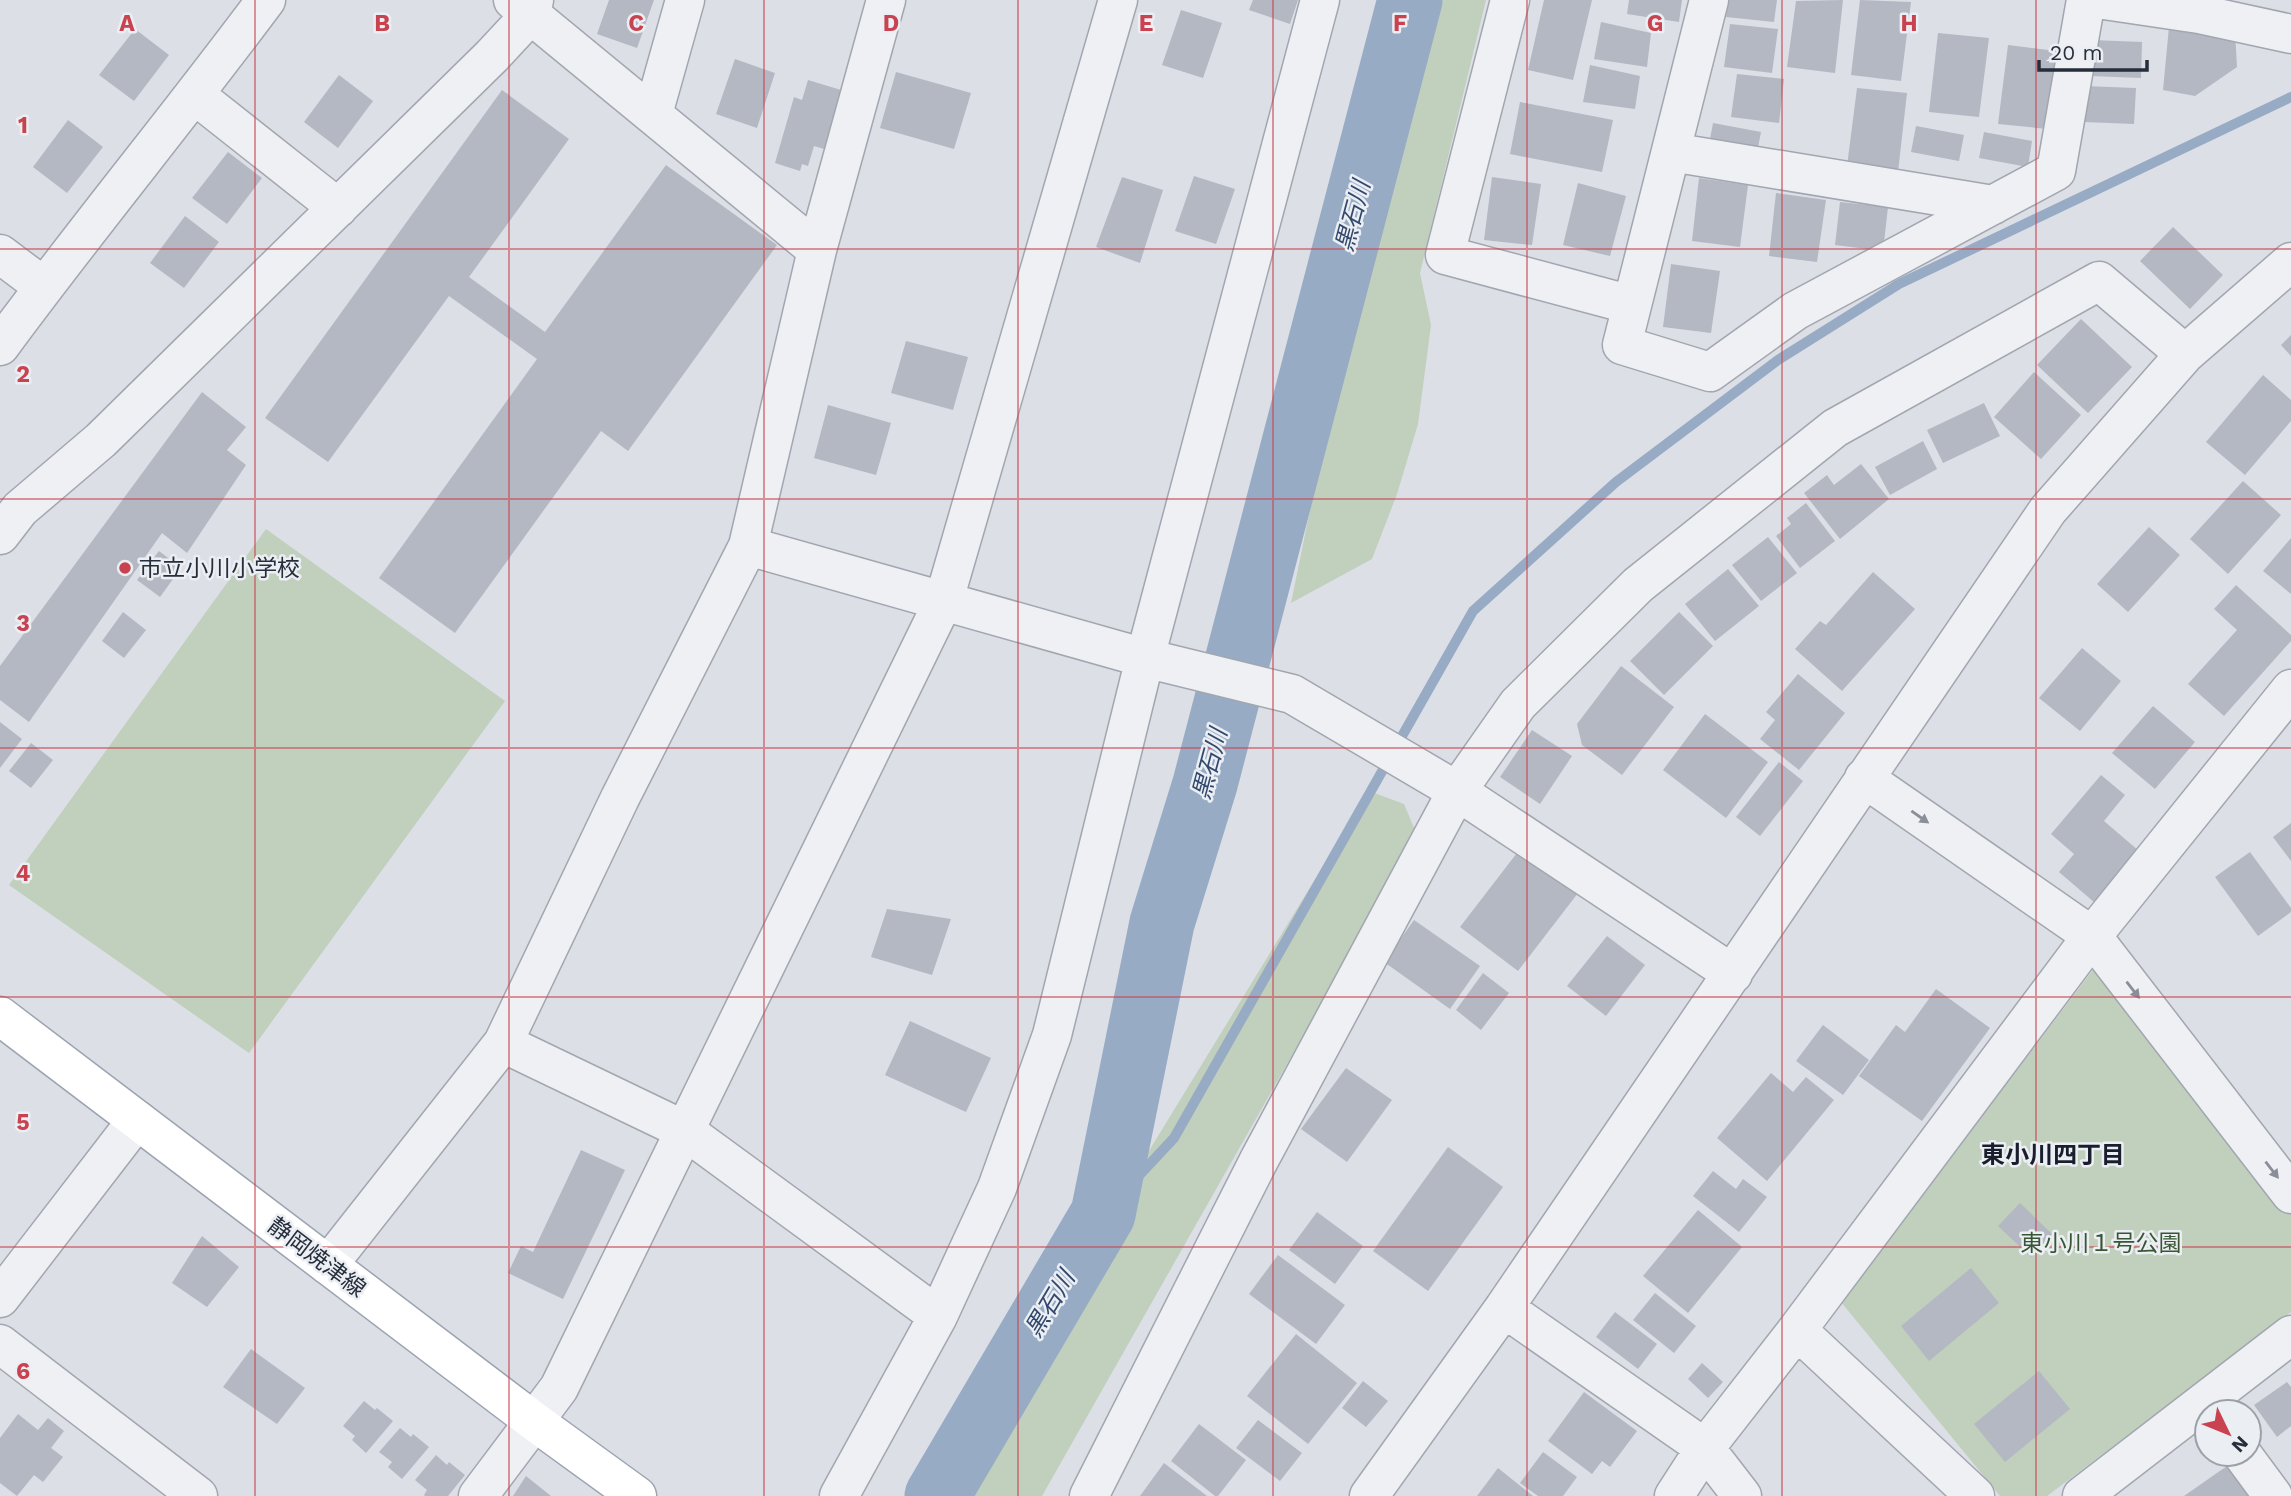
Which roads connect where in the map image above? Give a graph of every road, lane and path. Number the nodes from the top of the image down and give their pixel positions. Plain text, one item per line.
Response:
1 (266, 0) edge
2 (685, 0) edge
3 (886, 0) edge
4 (1118, 0) edge
5 (1320, 0) edge
6 (1510, 0) edge
7 (1709, 0) edge
8 (2086, 0) edge
9 (2104, 0) edge
10 (526, 5) edge
11 (2291, 34) edge
12 (195, 95) junction
13 (653, 114) junction
14 (1671, 152) junction
15 (1993, 205) junction
16 (338, 208) junction
17 (817, 250) junction
18 (0, 254) edge
19 (2291, 262) edge
20 (44, 287) junction
21 (1632, 305) junction
22 (0, 346) edge
23 (2185, 354) junction
24 (0, 535) edge
25 (748, 546) junction
26 (944, 600) junction
27 (1145, 658) junction
28 (2291, 689) edge
29 (1864, 778) junction
30 (1457, 791) junction
31 (2091, 936) junction
32 (1732, 974) junction
33 (0, 1016) edge
34 (503, 1043) junction
35 (137, 1120) junction
36 (684, 1130) junction
37 (2291, 1194) edge
38 (328, 1265) junction
39 (0, 1298) edge
40 (1504, 1308) junction
41 (938, 1316) junction
42 (1797, 1330) junction
43 (2291, 1335) edge
44 (0, 1343) edge
45 (2218, 1398) edge
46 (2193, 1417) edge
47 (535, 1422) junction
48 (1705, 1448) junction
49 (2252, 1468) edge
50 (198, 1496) edge
51 (478, 1496) edge
52 (636, 1496) edge
53 (839, 1496) edge
54 (1089, 1496) edge
55 (1369, 1496) edge
56 (1674, 1496) edge
57 (1742, 1496) edge
58 (1975, 1496) edge
59 (2082, 1496) edge
60 (2273, 1496) edge

1 - 12 street
2 - 13 street
3 - 17 street
4 - 26 street
5 - 27 street
6 - 21 street
7 - 14 street
8 - 15 street
9 - 11 street
10 - 13 street
10 - 16 street
12 - 16 street
12 - 20 street
13 - 17 street
14 - 15 street
14 - 21 street
15 - 21 street
16 - 24 street
17 - 25 street
18 - 20 street
19 - 23 street
20 - 22 street
23 - 29 street
23 - 30 street
25 - 26 street
25 - 34 street
26 - 27 street
26 - 36 street
27 - 30 street
27 - 41 street
28 - 31 street
29 -> 31 street
29 - 32 street
30 - 32 street
30 - 54 street
31 -> 37 street
31 - 42 street
32 - 40 street
33 - 35 main road, 静岡焼津線
34 - 36 street
34 - 38 street
35 - 38 main road, 静岡焼津線
35 - 39 street
36 - 41 street
36 - 47 street
38 - 47 main road, 静岡焼津線
40 - 48 street
40 - 55 street
41 - 53 street
42 - 48 street
42 - 58 street
43 - 45 street
44 - 50 street
46 - 59 street
47 - 51 street
47 - 52 main road, 静岡焼津線
48 - 56 street
48 - 57 street
49 - 60 street

